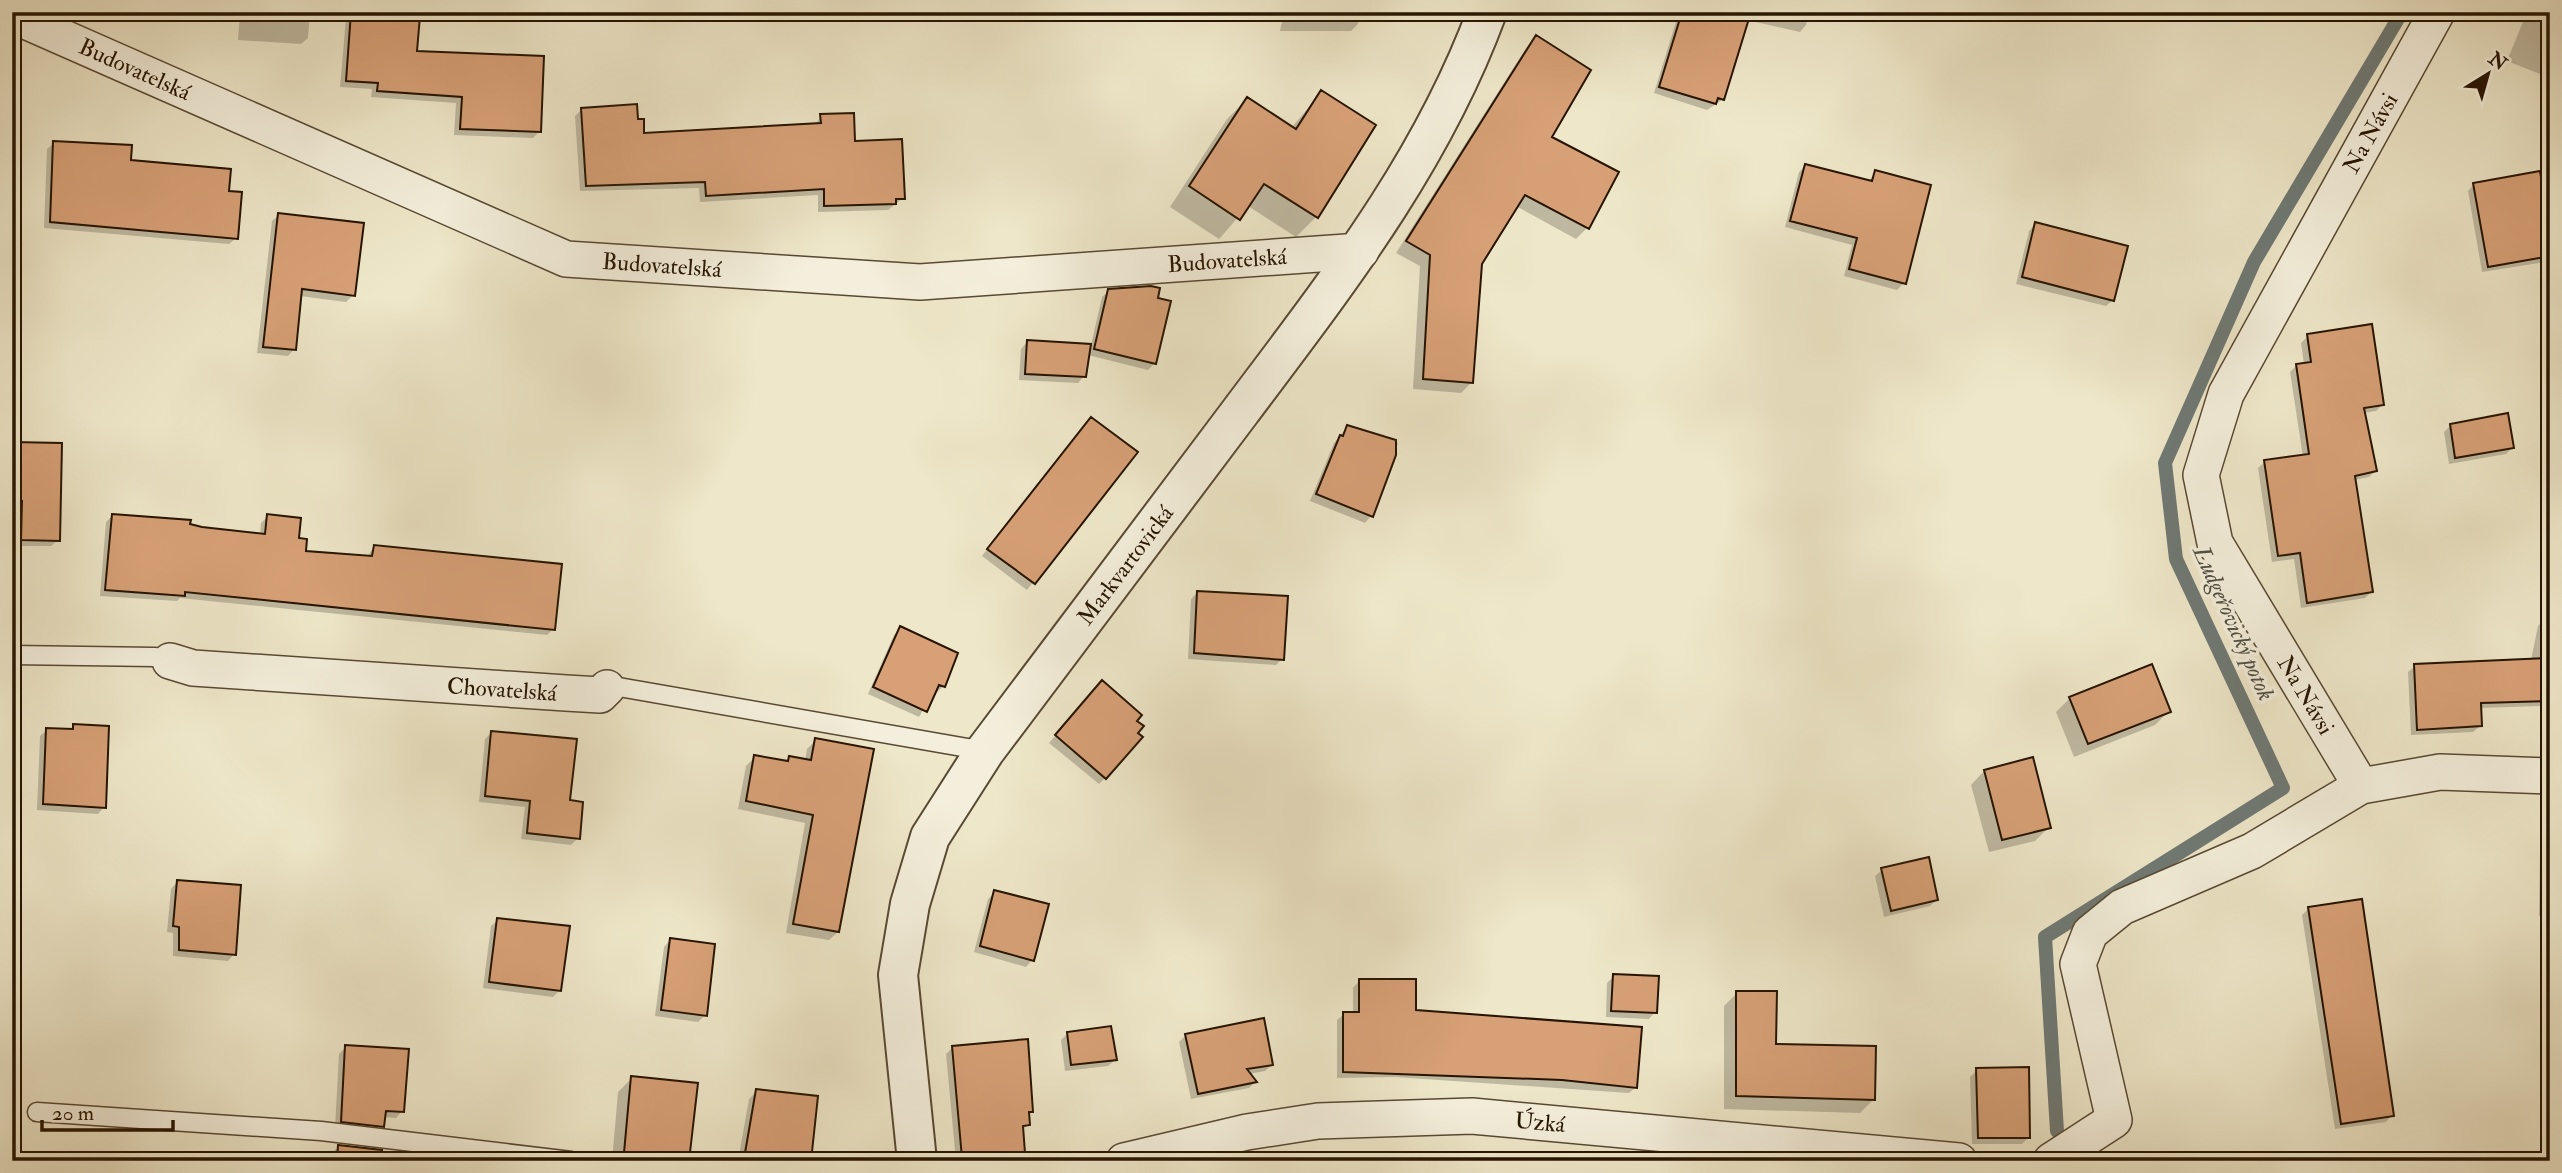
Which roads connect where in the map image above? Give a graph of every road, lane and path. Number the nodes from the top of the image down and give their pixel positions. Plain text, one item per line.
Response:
1 (1487, 12) edge
2 (2437, 12) edge
3 (12, 15) edge
4 (1361, 251) junction
5 (12, 655) edge
6 (170, 661) joint
7 (607, 688) joint
8 (985, 751) junction
9 (2550, 776) edge
10 (2361, 786) junction
11 (37, 1112) dead end
12 (571, 1161) edge
13 (917, 1161) edge
14 (1124, 1161) edge
15 (1959, 1161) edge
16 (2050, 1161) edge

1 - 4 street, Markvartovická
2 - 10 street, Na Návsi
3 - 4 street, Budovatelská
4 - 8 street, Markvartovická
5 - 6 lane, Chovatelská
6 - 7 street, Chovatelská
7 - 8 lane, Chovatelská
8 - 13 street, Markvartovická
9 - 10 street
10 - 16 street
11 - 12 lane
14 - 15 street, Úzká

